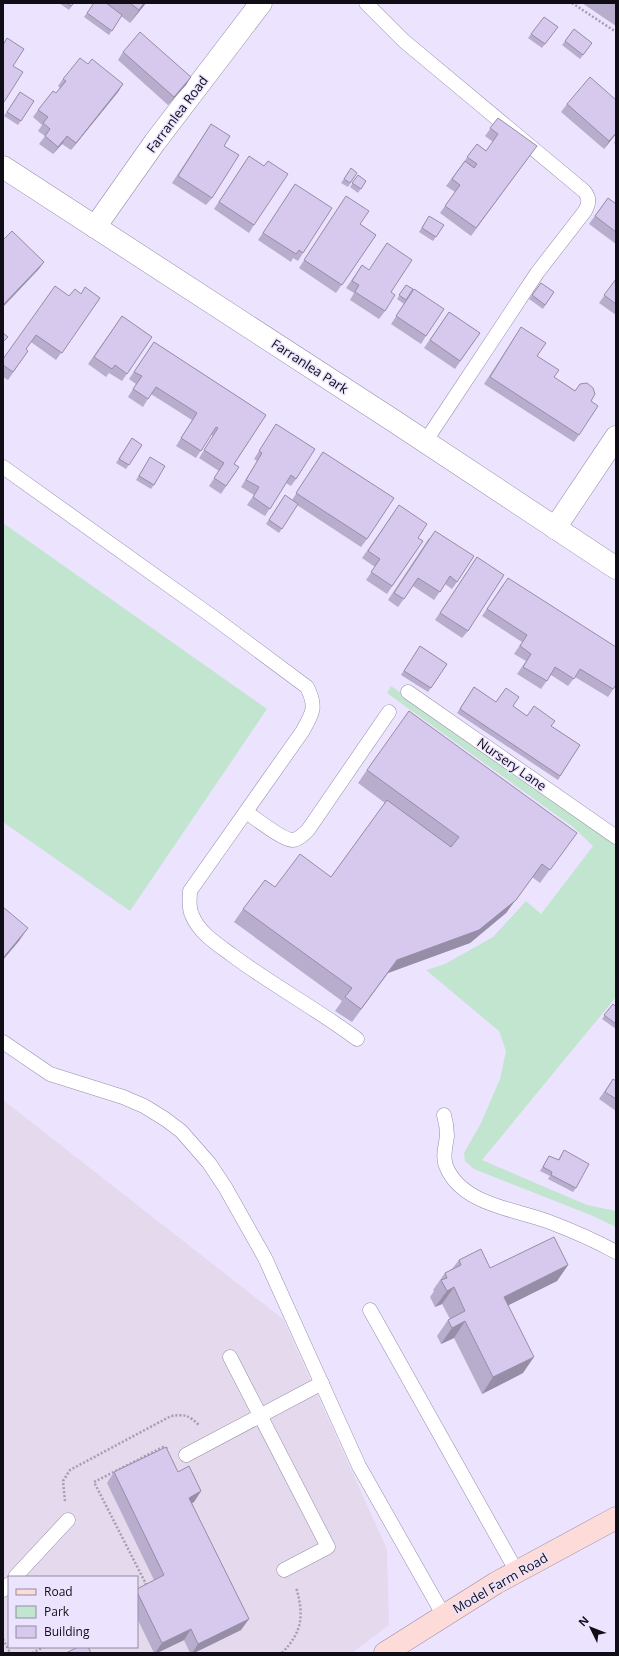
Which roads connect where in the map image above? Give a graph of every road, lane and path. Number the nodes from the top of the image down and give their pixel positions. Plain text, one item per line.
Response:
1 (261, 3) edge
2 (366, 3) edge
3 (572, 3) edge
4 (616, 32) edge
5 (3, 167) edge
6 (95, 227) junction
7 (616, 438) edge
8 (425, 442) junction
9 (3, 467) edge
10 (555, 528) junction
11 (616, 568) edge
12 (408, 692) dead end
13 (390, 712) dead end
14 (246, 812) junction
15 (616, 836) edge
16 (357, 1039) dead end
17 (3, 1042) edge
18 (444, 1115) dead end
19 (616, 1252) edge
20 (370, 1310) dead end
21 (230, 1357) dead end
22 (322, 1383) junction
23 (259, 1415) junction
24 (210, 1442) junction
25 (186, 1455) joint
26 (616, 1518) edge
27 (68, 1520) joint
28 (287, 1569) joint
29 (517, 1572) junction
30 (16, 1576) edge
31 (142, 1587) edge
32 (444, 1616) junction
33 (3, 1639) edge
34 (42, 1648) edge
35 (10, 1653) edge
36 (32, 1653) edge
37 (282, 1653) edge
38 (385, 1653) edge

1 - 6 street, Farranlea Road
2 - 8 lane
3 - 4 path
5 - 6 street, Farranlea Park
6 - 8 street, Farranlea Park
7 - 10 street
8 - 10 street, Farranlea Park
9 - 14 lane
10 - 11 street, Farranlea Park
12 - 15 lane, Nursery Lane
13 - 14 lane
14 - 16 lane
17 - 22 lane
18 - 19 lane
20 - 29 lane
21 - 23 lane
22 - 23 lane
22 - 32 lane
23 - 24 lane
23 - 28 lane
24 - 25 lane
24 - 27 path
25 - 31 path
26 - 29 main road, Model Farm Road
27 - 30 lane
28 - 37 path
29 - 32 main road, Model Farm Road
32 - 38 main road, Model Farm Road
33 - 35 path
34 - 36 path

